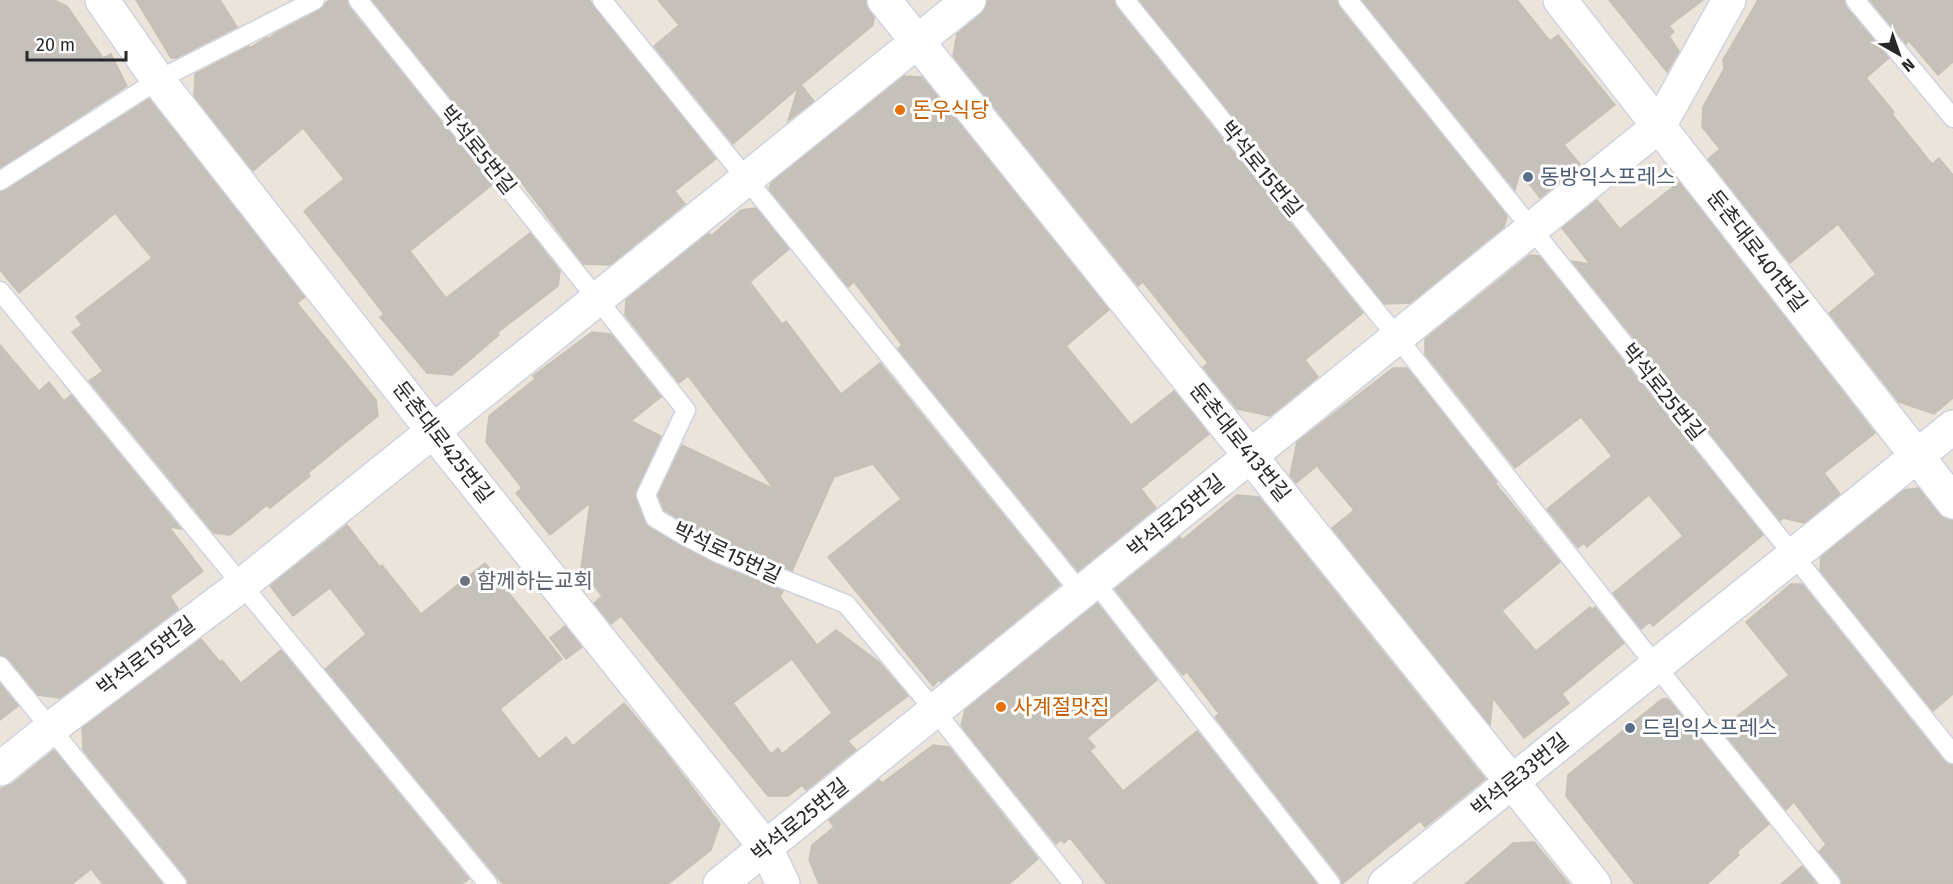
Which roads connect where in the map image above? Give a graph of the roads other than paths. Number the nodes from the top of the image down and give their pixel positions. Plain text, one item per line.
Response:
1 (102, 0) edge
2 (315, 0) edge
3 (358, 0) edge
4 (602, 0) edge
5 (884, 0) edge
6 (969, 0) edge
7 (1125, 0) edge
8 (1348, 0) edge
9 (1560, 0) edge
10 (1729, 0) edge
11 (1855, 0) edge
12 (918, 41) junction
13 (158, 80) junction
14 (1953, 118) edge
15 (1659, 126) junction
16 (746, 179) junction
17 (0, 181) edge
18 (1532, 229) junction
19 (0, 291) edge
20 (597, 299) junction
21 (1397, 337) junction
22 (1953, 427) edge
23 (433, 431) junction
24 (1251, 456) junction
25 (1918, 456) junction
26 (1953, 502) edge
27 (1794, 556) junction
28 (243, 584) junction
29 (1088, 588) junction
30 (0, 666) edge
31 (1656, 666) junction
32 (935, 711) junction
33 (50, 729) junction
34 (1953, 753) edge
35 (0, 769) edge
36 (1512, 782) junction
37 (765, 848) junction
38 (177, 884) edge
39 (488, 884) edge
40 (720, 884) edge
41 (783, 884) edge
42 (1073, 884) edge
43 (1331, 884) edge
44 (1385, 884) edge
45 (1594, 884) edge
46 (1831, 884) edge

1 - 13 street, 둔촌대로425번길
2 - 13 lane
3 - 20 lane, 박석로5번길
4 - 16 lane
5 - 12 street, 둔촌대로413번길
6 - 12 street, 박석로15번길
7 - 21 lane, 박석로15번길
8 - 18 lane
9 - 15 street, 둔촌대로401번길
10 - 15 street, 박석로25번길
11 - 14 lane
12 - 16 street, 박석로15번길
12 - 24 street, 둔촌대로413번길
13 - 17 lane
13 - 23 street, 둔촌대로425번길
15 - 18 street, 박석로25번길
15 - 25 street, 둔촌대로401번길
16 - 20 street, 박석로15번길
16 - 29 lane
18 - 21 street, 박석로25번길
18 - 27 lane, 박석로25번길
19 - 28 lane
20 - 23 street, 박석로15번길
20 - 32 lane, 박석로15번길
21 - 24 street, 박석로25번길
21 - 31 lane
22 - 25 street, 박석로33번길
23 - 28 street, 박석로15번길
23 - 37 street, 둔촌대로425번길
24 - 29 street, 박석로25번길
24 - 36 street, 둔촌대로413번길
25 - 26 street, 둔촌대로401번길
25 - 27 street, 박석로33번길
27 - 31 street, 박석로33번길
27 - 34 lane
28 - 33 street, 박석로15번길
28 - 39 lane
29 - 32 street, 박석로25번길
29 - 43 lane
30 - 33 lane
31 - 36 street, 박석로33번길
31 - 46 lane
32 - 37 street, 박석로25번길
32 - 42 lane
33 - 35 street, 박석로15번길
33 - 38 lane
36 - 44 street, 박석로33번길
36 - 45 street, 둔촌대로413번길
37 - 40 street, 박석로25번길
37 - 41 street, 둔촌대로425번길

